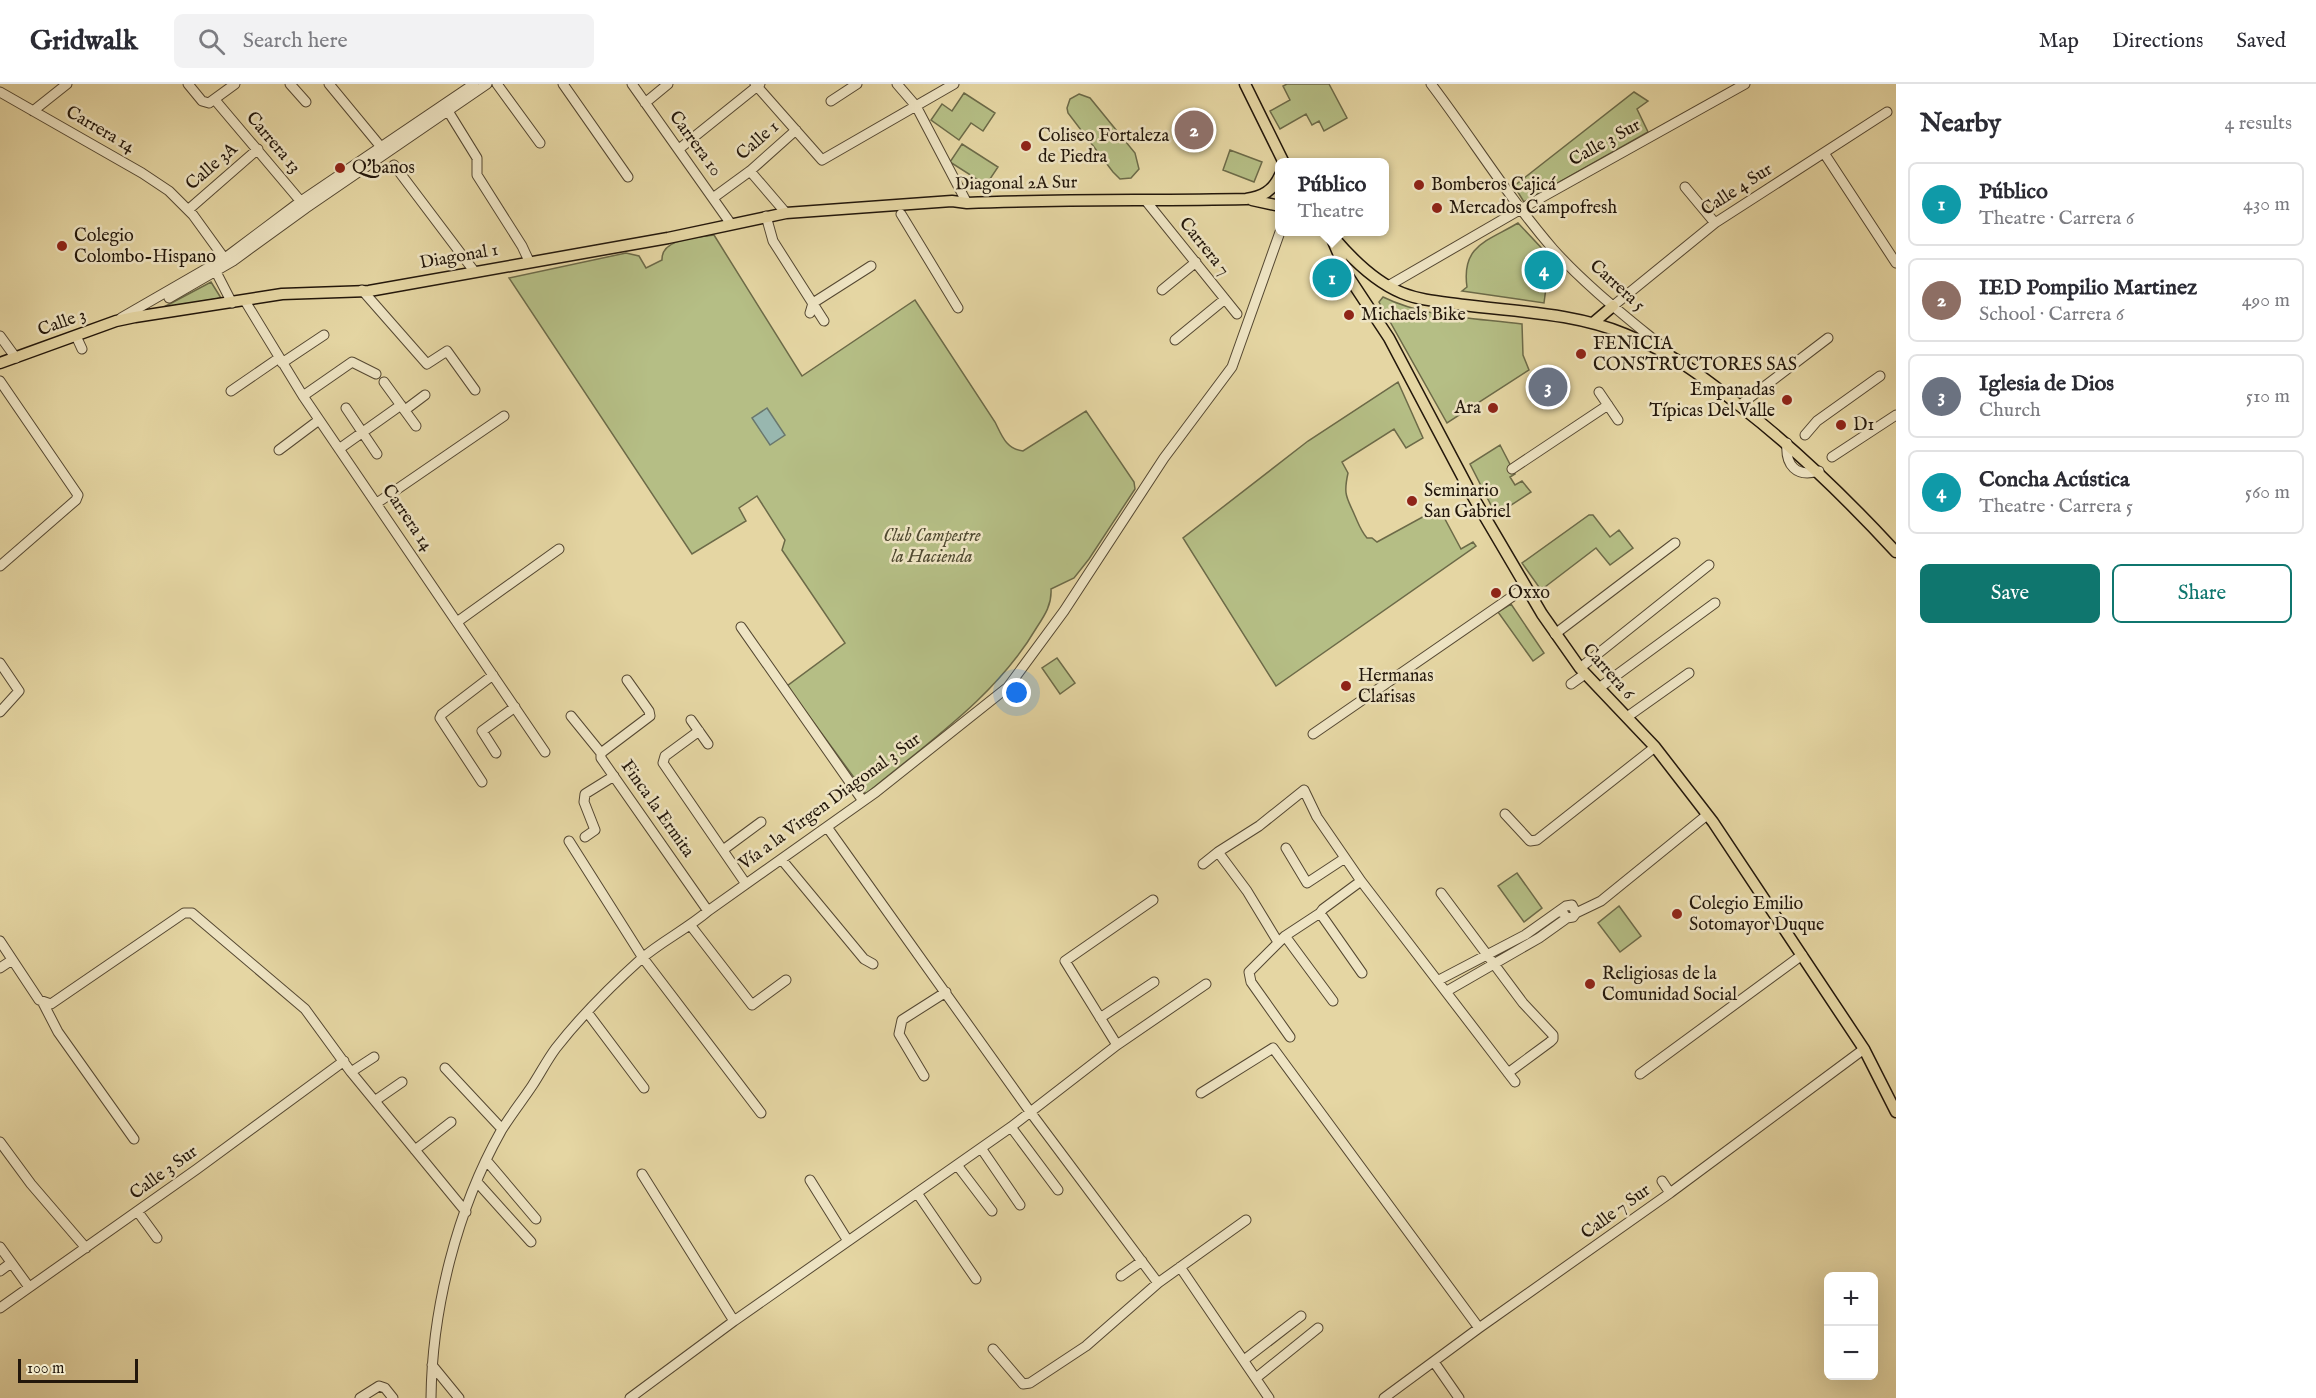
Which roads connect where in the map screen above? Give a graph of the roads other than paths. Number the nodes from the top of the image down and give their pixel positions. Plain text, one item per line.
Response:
1 (66, 84) edge
2 (188, 84) edge
3 (290, 84) edge
4 (329, 84) edge
5 (474, 84) edge
6 (487, 84) edge
7 (497, 84) edge
8 (563, 84) edge
9 (632, 84) edge
10 (668, 84) edge
11 (856, 84) edge
12 (897, 84) edge
13 (954, 84) edge
14 (1245, 84) edge
15 (1431, 84) edge
16 (1745, 84) edge
17 (758, 85) edge
18 (229, 86) edge
19 (0, 92) edge
20 (831, 100) dead end
21 (210, 101) junction
22 (306, 102) dead end
23 (645, 103) junction
24 (916, 106) junction
25 (33, 111) junction
26 (448, 111) junction
27 (1887, 112) dead end
28 (796, 130) junction
29 (540, 143) dead end
30 (381, 147) junction
31 (258, 149) junction
32 (679, 149) junction
33 (1824, 153) junction
34 (1280, 158) edge
35 (394, 165) dead end
36 (750, 171) junction
37 (628, 177) dead end
38 (1275, 183) edge
39 (1685, 187) dead end
40 (713, 198) junction
41 (1246, 199) junction
42 (1146, 201) junction
43 (967, 203) junction
44 (303, 205) junction
45 (1275, 205) edge
46 (1521, 209) junction
47 (188, 210) junction
48 (786, 213) junction
49 (901, 214) dead end
50 (766, 216) junction
51 (1715, 223) junction
52 (731, 224) junction
53 (1278, 236) edge
54 (1331, 236) edge
55 (1333, 236) edge
56 (227, 261) junction
57 (530, 261) junction
58 (1196, 262) junction
59 (1896, 263) edge
60 (871, 266) dead end
61 (214, 269) junction
62 (474, 271) junction
63 (1384, 284) junction
64 (362, 290) junction
65 (1162, 290) dead end
66 (1225, 299) junction
67 (1364, 300) junction
68 (245, 301) junction
69 (232, 303) junction
70 (1613, 306) junction
71 (812, 308) junction
72 (958, 308) dead end
73 (1237, 314) dead end
74 (135, 317) junction
75 (116, 321) junction
76 (824, 321) dead end
77 (1593, 323) junction
78 (324, 334) dead end
79 (0, 336) edge
80 (76, 336) junction
81 (1828, 338) dead end
82 (1175, 340) dead end
83 (82, 349) dead end
84 (16, 358) junction
85 (1678, 359) junction
86 (281, 361) junction
87 (0, 363) edge
88 (376, 374) dead end
89 (1880, 376) dead end
90 (0, 381) edge
91 (384, 382) dead end
92 (475, 390) dead end
93 (231, 391) dead end
94 (1599, 392) dead end
95 (425, 395) dead end
96 (303, 396) junction
97 (1608, 405) junction
98 (1740, 405) junction
99 (346, 408) dead end
100 (403, 408) junction
101 (1896, 415) edge
102 (504, 416) dead end
103 (320, 420) junction
104 (1618, 420) dead end
105 (416, 426) dead end
106 (362, 432) junction
107 (1805, 435) dead end
108 (339, 449) junction
109 (279, 450) dead end
110 (377, 454) dead end
111 (1832, 457) dead end
112 (1512, 469) dead end
113 (377, 503) junction
114 (1675, 543) dead end
115 (559, 549) dead end
116 (1896, 552) edge
117 (1709, 565) dead end
118 (0, 566) edge
119 (1526, 587) junction
120 (1715, 603) dead end
121 (457, 622) junction
122 (741, 627) dead end
123 (1555, 634) junction
124 (0, 663) edge
125 (1583, 671) junction
126 (1689, 673) dead end
127 (494, 675) junction
128 (627, 680) dead end
129 (1571, 684) dead end
130 (1599, 688) junction
131 (515, 707) junction
132 (0, 712) edge
133 (571, 716) dead end
134 (1627, 717) junction
135 (691, 720) dead end
136 (699, 731) junction
137 (1313, 734) dead end
138 (708, 744) dead end
139 (1655, 747) junction
140 (545, 752) dead end
141 (496, 753) dead end
142 (601, 753) junction
143 (614, 776) junction
144 (482, 782) dead end
145 (863, 801) junction
146 (1505, 814) dead end
147 (1707, 815) junction
148 (760, 822) dead end
149 (827, 827) junction
150 (585, 837) dead end
151 (569, 841) dead end
152 (1286, 848) dead end
153 (723, 850) junction
154 (1218, 852) junction
155 (1345, 858) junction
156 (782, 860) junction
157 (1203, 864) dead end
158 (1362, 881) junction
159 (746, 884) junction
160 (1442, 893) dead end
161 (1154, 900) dead end
162 (708, 911) junction
163 (1320, 913) junction
164 (691, 926) junction
165 (1282, 939) junction
166 (0, 940) edge
167 (1511, 949) junction
168 (1488, 954) junction
169 (1802, 955) junction
170 (643, 958) junction
171 (12, 960) junction
172 (1495, 963) junction
173 (873, 964) dead end
174 (0, 968) edge
175 (1362, 973) dead end
176 (1451, 975) junction
177 (786, 980) dead end
178 (1439, 980) junction
179 (1154, 982) dead end
180 (1206, 984) dead end
181 (1458, 985) junction
182 (1447, 991) junction
183 (946, 992) junction
184 (1334, 1001) dead end
185 (42, 1003) junction
186 (587, 1012) junction
187 (1101, 1018) junction
188 (1290, 1037) dead end
189 (1117, 1045) junction
190 (1864, 1049) junction
191 (374, 1057) dead end
192 (344, 1062) junction
193 (446, 1068) dead end
194 (351, 1072) junction
195 (1508, 1073) junction
196 (1640, 1074) dead end
197 (924, 1076) dead end
198 (402, 1082) dead end
199 (1515, 1082) dead end
200 (644, 1088) dead end
201 (1202, 1093) dead end
202 (376, 1100) junction
203 (1896, 1112) edge
204 (761, 1113) dead end
205 (1031, 1113) junction
206 (452, 1122) dead end
207 (1011, 1127) junction
208 (502, 1129) junction
209 (134, 1139) dead end
210 (0, 1142) edge
211 (981, 1148) junction
212 (416, 1150) junction
213 (9, 1155) junction
214 (486, 1160) junction
215 (0, 1162) edge
216 (957, 1165) junction
217 (642, 1174) dead end
218 (810, 1180) dead end
219 (1662, 1181) dead end
220 (477, 1182) junction
221 (1058, 1190) dead end
222 (917, 1193) junction
223 (1670, 1193) junction
224 (1020, 1205) dead end
225 (992, 1210) dead end
226 (138, 1212) junction
227 (466, 1212) junction
228 (536, 1219) dead end
229 (1246, 1220) dead end
230 (157, 1238) dead end
231 (848, 1241) junction
232 (531, 1242) dead end
233 (0, 1247) edge
234 (86, 1248) junction
235 (1142, 1261) junction
236 (11, 1263) junction
237 (1180, 1267) junction
238 (0, 1271) edge
239 (1121, 1276) dead end
240 (976, 1279) dead end
241 (1158, 1283) junction
242 (29, 1287) junction
243 (0, 1308) edge
244 (1301, 1316) dead end
245 (734, 1321) junction
246 (1318, 1328) dead end
247 (1479, 1328) junction
248 (993, 1349) dead end
249 (1244, 1360) junction
250 (1434, 1362) junction
251 (432, 1365) junction
252 (1256, 1378) junction
253 (360, 1398) edge
254 (393, 1398) edge
255 (431, 1398) edge
256 (459, 1398) edge
257 (630, 1398) edge
258 (1269, 1398) edge
259 (1384, 1398) edge
260 (1459, 1398) edge

1 - 25 street
2 - 21 street, Carrera 13
3 - 22 street
4 - 30 street
5 - 30 street
6 - 26 street
7 - 29 street
8 - 37 street
9 - 23 street, Carrera 10
10 - 23 street
11 - 20 street
12 - 24 street
13 - 24 street
14 - 34 main road
15 - 46 street, Carrera 5
16 - 46 street, Calle 3 Sur
17 - 28 street
17 - 32 street
18 - 21 street
19 - 25 street, Carrera 14
21 - 31 street, Carrera 13
23 - 32 street, Carrera 10
24 - 28 street
24 - 43 street
25 - 47 street, Carrera 14
26 - 44 street
26 - 57 street
27 - 33 street, Calle 4 Sur
28 - 36 street, Calle 1
30 - 44 street
31 - 44 street, Carrera 13
31 - 47 street, Calle 3A
32 - 40 street, Carrera 10
33 - 51 street, Calle 4 Sur
33 - 59 street
35 - 62 street
36 - 40 street, Calle 1
36 - 48 street
38 - 41 main road
39 - 51 street
40 - 52 street, Carrera 10
41 - 42 main road, Diagonal 2A Sur
41 - 45 main road
42 - 43 main road, Diagonal 2A Sur
42 - 58 street, Carrera 7
43 - 48 main road, Diagonal 2A Sur
44 - 56 street
46 - 63 street, Calle 3 Sur
46 - 70 street, Carrera 5
47 - 56 street, Carrera 14
48 - 50 main road, Diagonal 1
49 - 72 street
50 - 52 main road, Diagonal 1
50 - 71 street
51 - 70 street, Calle 4 Sur
52 - 57 main road, Diagonal 1
53 - 145 street, Vía a la Virgen Diagonal 3 Sur
54 - 67 main road, Carrera 6
55 - 63 main road, Carrera 6
56 - 61 street
57 - 62 main road, Diagonal 1
58 - 65 street
58 - 66 street, Carrera 7
60 - 71 street
61 - 69 street
61 - 74 street
61 - 75 street
62 - 64 main road, Diagonal 1
63 - 67 main road
63 - 77 main road, Carrera 6
64 - 68 main road, Diagonal 1
64 - 92 street
66 - 73 street, Carrera 7
66 - 82 street
67 - 119 main road, Carrera 6
68 - 69 main road, Diagonal 1
68 - 86 street, Carrera 14
69 - 74 main road, Diagonal 1
70 - 77 main road
70 - 85 street, Carrera 5
71 - 76 street
74 - 75 main road, Calle 3
75 - 80 main road, Calle 3
77 - 85 main road, Carrera 6
78 - 86 street
79 - 84 street
80 - 83 street
80 - 84 main road, Calle 3
81 - 98 street
84 - 87 main road, Calle 3
85 - 98 main road, Carrera 5
86 - 93 street
86 - 96 street, Carrera 14
88 - 96 street
89 - 107 street
90 - 118 street
91 - 100 street
94 - 97 street
95 - 100 street
96 - 103 street, Carrera 14
97 - 104 street
97 - 112 street
98 - 116 main road, Carrera 5
99 - 106 street
100 - 105 street
100 - 106 street
101 - 111 street
102 - 113 street
103 - 108 street, Carrera 14
103 - 109 street
106 - 108 street
106 - 110 street
108 - 113 street, Carrera 14
113 - 121 street, Carrera 14
114 - 123 street
115 - 121 street
117 - 125 street
119 - 123 main road, Carrera 6
119 - 137 street
120 - 130 street
121 - 127 street, Carrera 14
122 - 145 street
123 - 125 main road, Carrera 6
124 - 132 street
125 - 129 street
125 - 130 main road, Carrera 6
126 - 134 street
127 - 131 street, Carrera 14
127 - 144 street
128 - 142 street, Finca la Ermita
130 - 134 main road, Carrera 6
131 - 140 street, Carrera 14
131 - 141 street
133 - 142 street
134 - 139 main road, Carrera 6
135 - 136 street
136 - 138 street
136 - 153 street
139 - 146 street
139 - 147 main road, Carrera 6
142 - 143 street, Finca la Ermita
143 - 150 street
143 - 162 street, Finca la Ermita
145 - 149 street, Vía a la Virgen Diagonal 3 Sur
147 - 167 street
147 - 169 main road, Carrera 6
148 - 153 street
149 - 156 street, Vía a la Virgen Diagonal 3 Sur
149 - 183 street
151 - 170 street
152 - 155 street
153 - 159 street
154 - 155 street
154 - 157 street
154 - 165 street
155 - 158 street
156 - 159 street, Vía a la Virgen Diagonal 3 Sur
156 - 173 street
158 - 163 street
158 - 178 street
159 - 162 street, Vía a la Virgen Diagonal 3 Sur
160 - 168 street
161 - 187 street
162 - 164 street, Vía a la Virgen Diagonal 3 Sur
163 - 165 street
163 - 175 street
164 - 170 street, Vía a la Virgen Diagonal 3 Sur
164 - 177 street
165 - 184 street
165 - 188 street
166 - 171 street
167 - 168 street
167 - 172 street
168 - 172 street
168 - 176 street
169 - 190 main road, Carrera 6
169 - 196 street
170 - 186 street, Vía a la Virgen Diagonal 3 Sur
170 - 204 street
171 - 174 street
171 - 185 street
172 - 181 street
172 - 195 street
176 - 178 street
176 - 181 street
178 - 182 street
179 - 187 street
180 - 189 street
181 - 182 street
182 - 195 street
183 - 197 street
183 - 205 street
185 - 192 street
185 - 209 street
186 - 200 street
186 - 208 street, Vía a la Virgen Diagonal 3 Sur
187 - 189 street
189 - 205 street
190 - 203 main road, Carrera 6
190 - 223 street, Calle 7 Sur
191 - 194 street
192 - 194 street
192 - 226 street, Calle 3 Sur
193 - 208 street
194 - 202 street
195 - 199 street
198 - 202 street
201 - 247 street
202 - 212 street
205 - 207 street
205 - 235 street
206 - 212 street
207 - 211 street
207 - 221 street
208 - 214 street, Vía a la Virgen Diagonal 3 Sur
210 - 213 street
211 - 216 street
211 - 224 street
212 - 227 street
213 - 215 street
213 - 234 street
214 - 220 street, Vía a la Virgen Diagonal 3 Sur
214 - 228 street
216 - 222 street
216 - 225 street
217 - 245 street
218 - 231 street
219 - 223 street
220 - 227 street, Vía a la Virgen Diagonal 3 Sur
220 - 232 street
222 - 231 street
222 - 240 street
223 - 247 street, Calle 7 Sur
226 - 230 street
226 - 234 street, Calle 3 Sur
227 - 251 street, Vía a la Virgen Diagonal 3 Sur
229 - 237 street
231 - 245 street
233 - 236 street
234 - 242 street, Calle 3 Sur
235 - 239 street
235 - 241 street
236 - 238 street
236 - 242 street
237 - 241 street
237 - 249 street
241 - 248 street
242 - 243 street, Calle 3 Sur
244 - 249 street
245 - 257 street
246 - 252 street
247 - 250 street, Calle 7 Sur
249 - 252 street
250 - 259 street, Calle 7 Sur
250 - 260 street
251 - 255 street, Vía a la Virgen Diagonal 3 Sur
251 - 256 street
252 - 258 street
253 - 254 street

